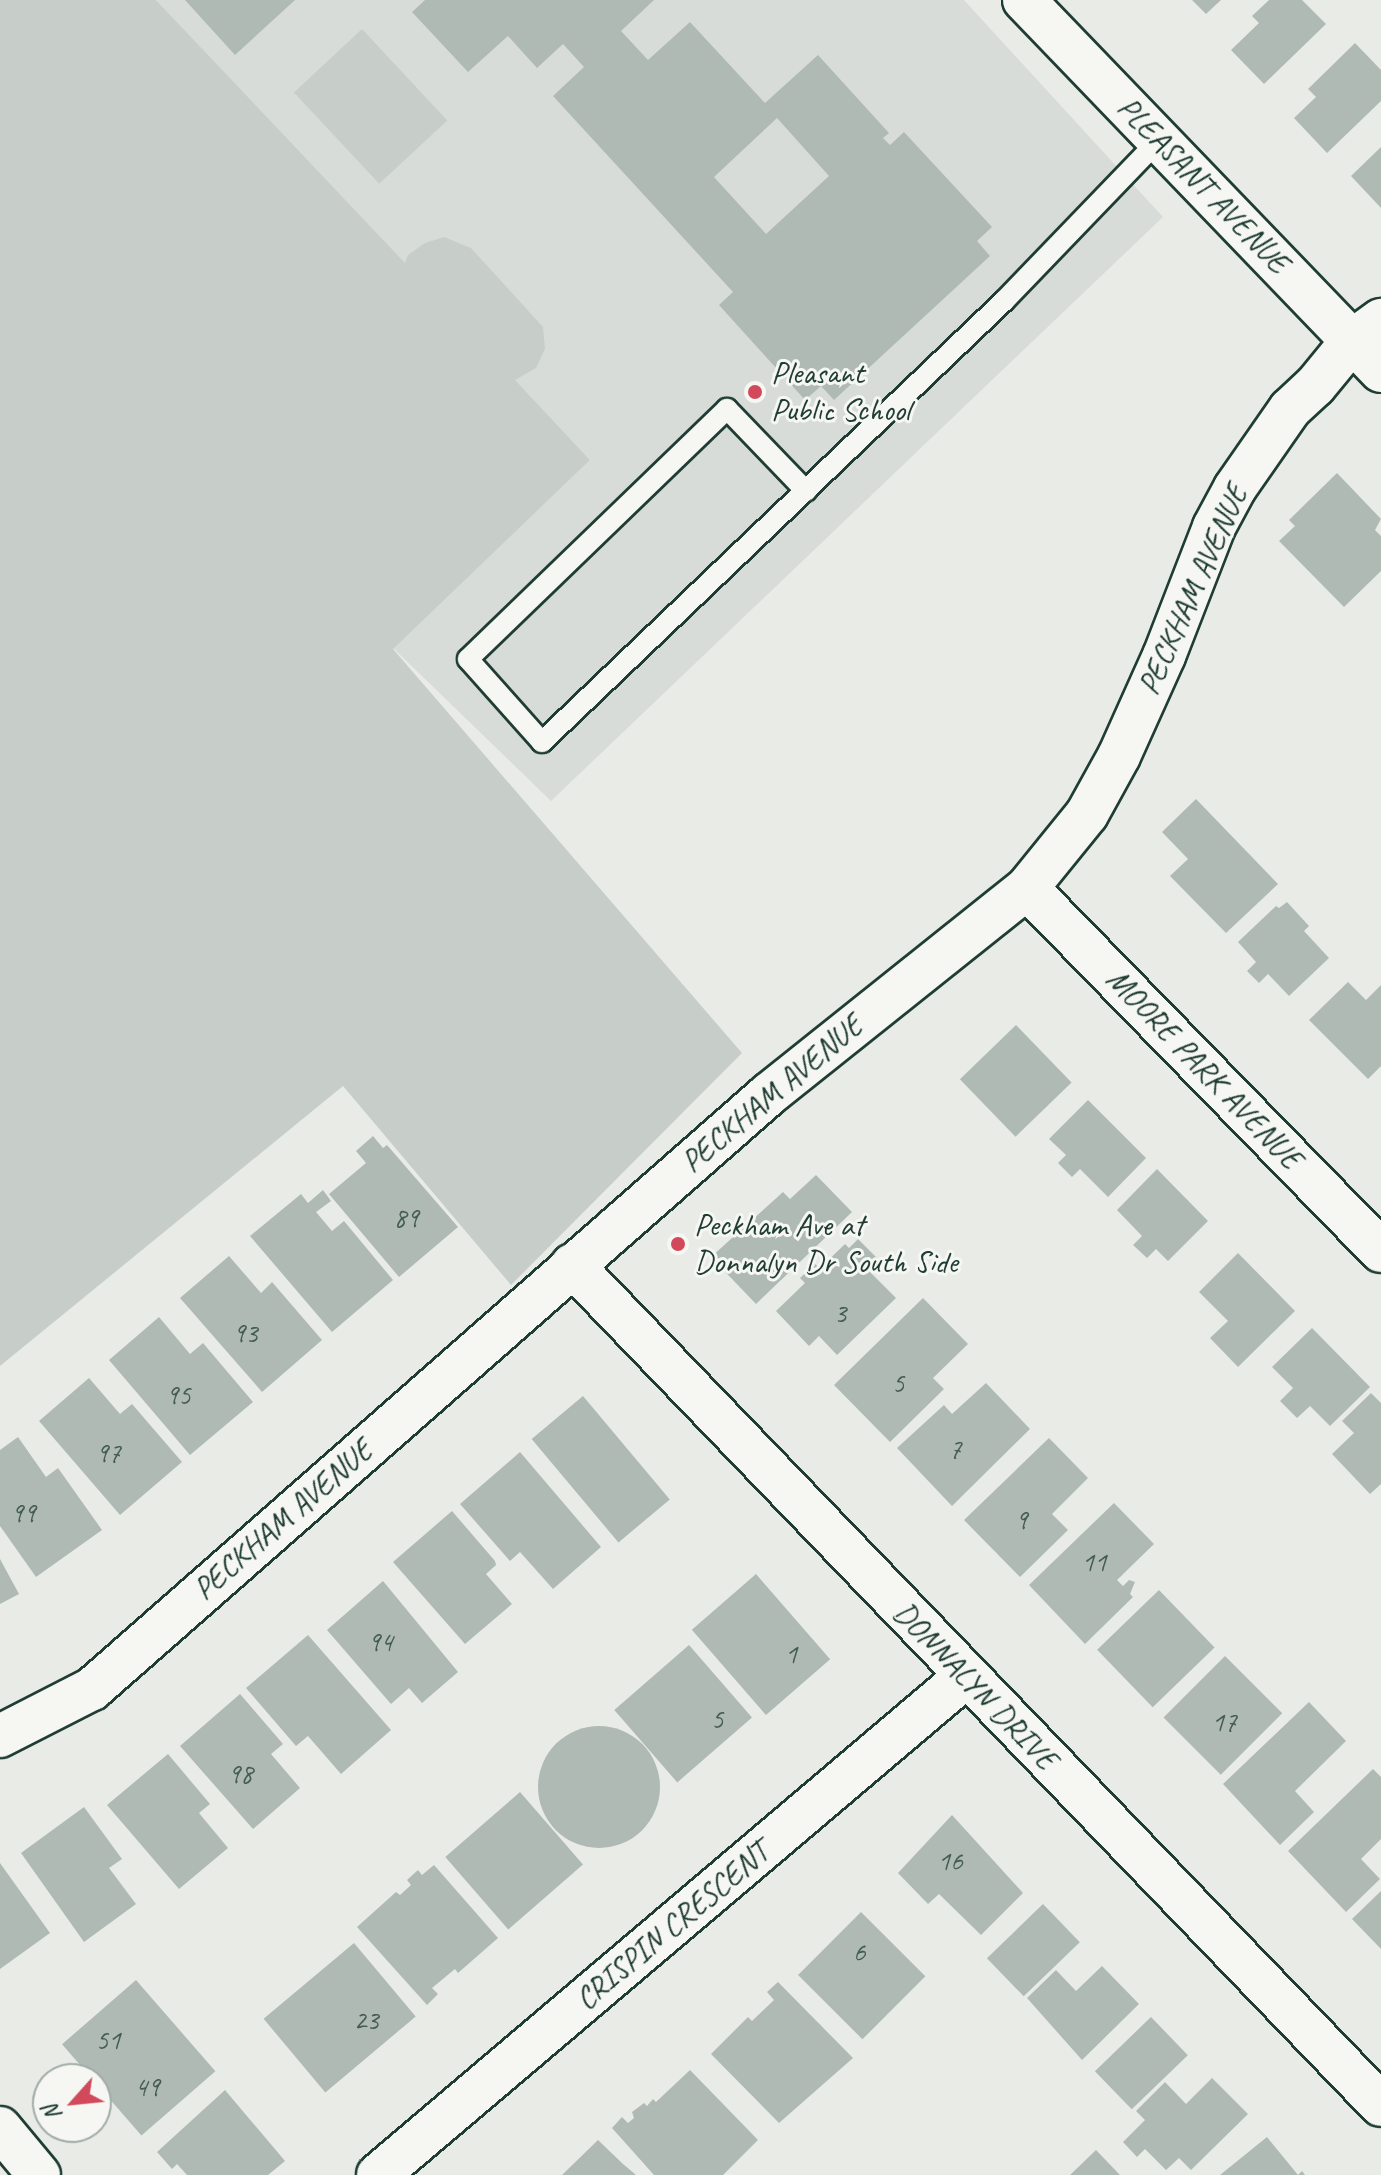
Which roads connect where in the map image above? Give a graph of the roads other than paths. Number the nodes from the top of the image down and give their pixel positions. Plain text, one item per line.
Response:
1 (1024, 0) edge
2 (1159, 140) junction
3 (1366, 330) edge
4 (1381, 371) edge
5 (806, 491) junction
6 (1027, 888) junction
7 (1381, 1251) edge
8 (572, 1265) junction
9 (965, 1677) junction
10 (0, 1736) edge
11 (1381, 2105) edge
12 (0, 2128) edge
13 (39, 2175) edge
14 (378, 2175) edge

1 - 2 street, PLEASANT AVENUE
2 - 3 street, PLEASANT AVENUE
2 - 5 lane
3 - 4 street, PLEASANT AVENUE
3 - 6 street, PECKHAM AVENUE
5 - 5 lane
6 - 7 street, MOORE PARK AVENUE
6 - 8 street, PECKHAM AVENUE
8 - 9 street, DONNALYN DRIVE
8 - 10 street, PECKHAM AVENUE
9 - 11 street, DONNALYN DRIVE
9 - 14 street, CRISPIN CRESCENT
12 - 13 street

